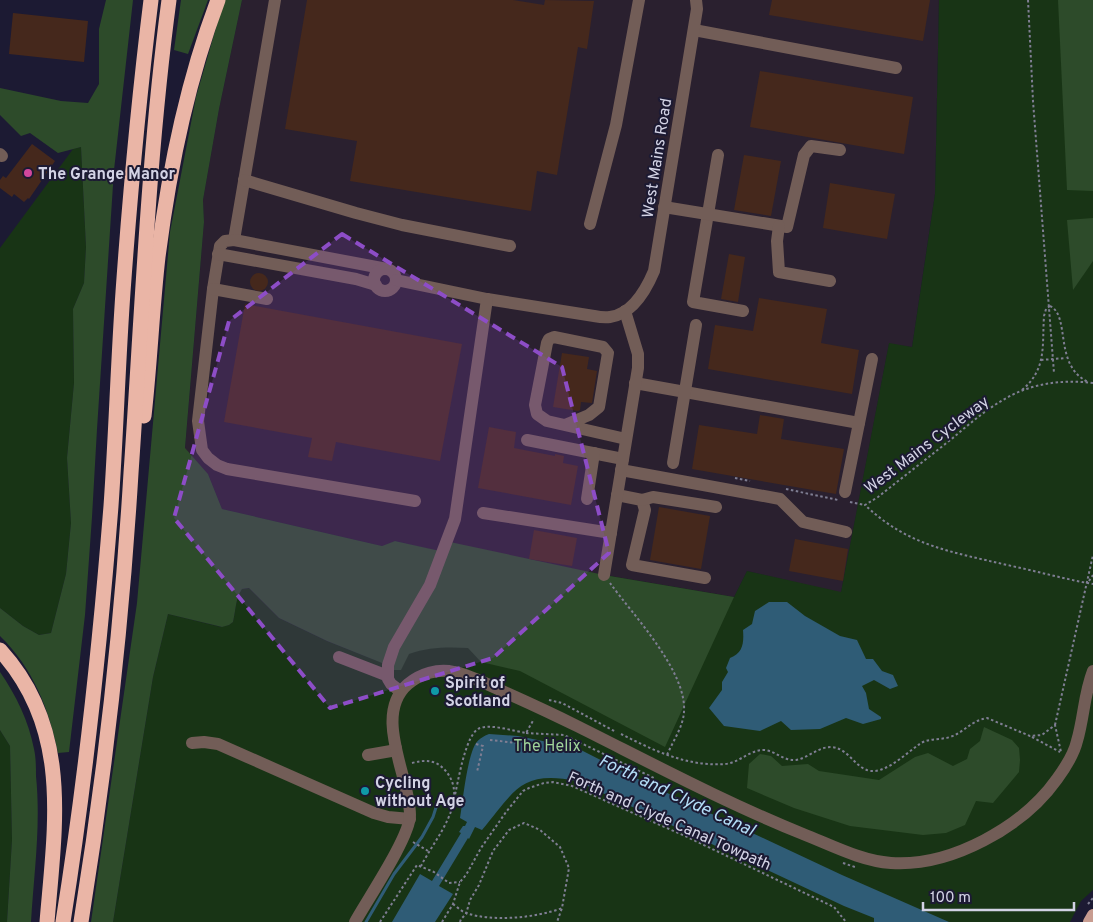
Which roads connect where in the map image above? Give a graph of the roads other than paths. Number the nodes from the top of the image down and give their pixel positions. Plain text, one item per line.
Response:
1 (151, 0) edge
2 (169, 0) edge
3 (218, 0) edge
4 (275, 0) edge
5 (639, 0) edge
6 (696, 0) edge
7 (694, 30) junction
8 (896, 68) dead end
9 (840, 150) dead end
10 (718, 155) dead end
11 (244, 180) junction
12 (664, 208) junction
13 (708, 214) junction
14 (590, 224) dead end
15 (779, 226) junction
16 (234, 240) junction
17 (510, 246) dead end
18 (218, 254) junction
19 (387, 269) junction
20 (396, 280) junction
21 (830, 281) dead end
22 (376, 285) junction
23 (212, 289) junction
24 (267, 299) dead end
25 (487, 299) junction
26 (743, 311) dead end
27 (625, 312) junction
28 (696, 325) dead end
29 (872, 359) dead end
30 (635, 383) junction
31 (685, 392) junction
32 (859, 424) junction
33 (565, 425) junction
34 (626, 439) junction
35 (527, 440) dead end
36 (594, 453) junction
37 (673, 463) dead end
38 (622, 464) junction
39 (845, 492) dead end
40 (617, 495) junction
41 (587, 499) dead end
42 (642, 500) junction
43 (415, 501) dead end
44 (716, 507) dead end
45 (483, 513) dead end
46 (846, 532) dead end
47 (611, 533) junction
48 (604, 575) road end
49 (705, 578) dead end
50 (118, 638) junction
51 (0, 650) edge
52 (339, 658) dead end
53 (1093, 671) edge
54 (388, 676) junction
55 (400, 691) junction
56 (192, 743) dead end
57 (396, 748) junction
58 (368, 755) dead end
59 (410, 819) junction
60 (1093, 915) edge
61 (47, 922) edge
62 (63, 922) edge
63 (81, 922) edge
64 (354, 922) edge
65 (1089, 922) edge

1 - 62 highway
2 - 50 highway
3 - 50 highway
4 - 11 street
5 - 14 street
6 - 7 street, West Mains Road
7 - 8 street
7 - 12 street, West Mains Road
9 - 15 street
10 - 13 street
11 - 16 street
11 - 17 street
12 - 13 street
12 - 27 street, West Mains Road
13 - 15 street
13 - 26 street
15 - 21 street
16 - 18 street
16 - 19 street
18 - 22 street
18 - 23 street
19 - 20 street
19 - 22 street
20 - 22 street
20 - 25 street
23 - 24 street
23 - 43 street
25 - 27 street
25 - 54 street
27 - 30 street
28 - 31 street
29 - 32 street
30 - 31 street
30 - 34 street
31 - 32 street
31 - 37 street
32 - 39 street
33 - 33 street
33 - 34 street
34 - 38 street
35 - 36 street
36 - 38 street
36 - 41 street
38 - 40 street
38 - 46 street
40 - 42 street
40 - 47 street
42 - 44 street
42 - 49 street
45 - 47 street
47 - 48 street
50 - 63 highway
51 - 61 highway
52 - 54 street
53 - 55 street
54 - 55 street
55 - 57 street
56 - 59 street
57 - 58 street
57 - 59 street
59 - 64 street
60 - 65 main road

